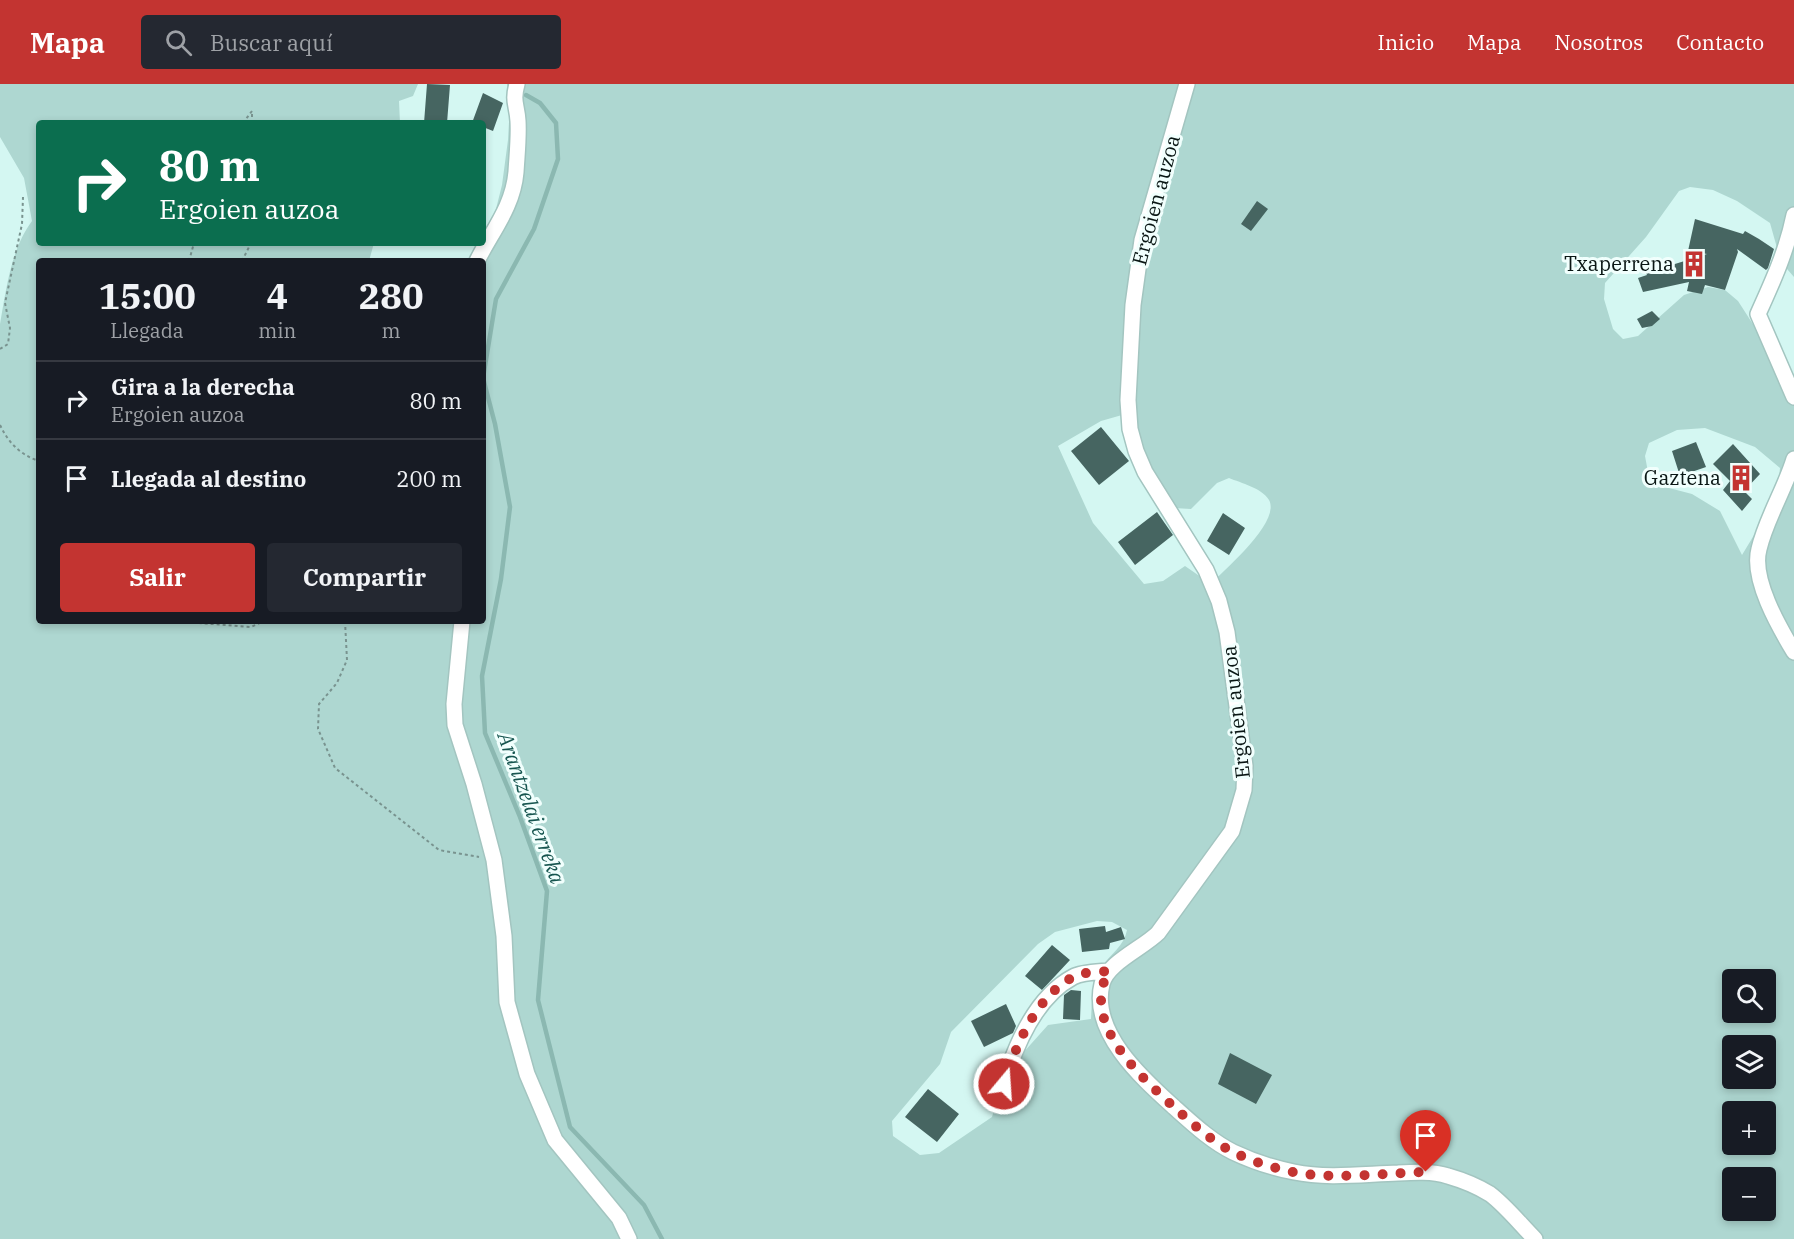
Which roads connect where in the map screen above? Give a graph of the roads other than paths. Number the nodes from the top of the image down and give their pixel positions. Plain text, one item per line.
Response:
1 (517, 84) edge
2 (1187, 84) edge
3 (1794, 214) edge
4 (486, 246) edge
5 (1794, 397) edge
6 (1794, 459) edge
7 (462, 624) edge
8 (1794, 652) edge
9 (1109, 971) junction
10 (998, 1105) dead end
11 (628, 1239) edge
12 (1535, 1239) edge

1 - 4 street
2 - 9 street, Ergoien auzoa
3 - 5 street
6 - 8 street
7 - 11 street
9 - 10 street
9 - 12 street

